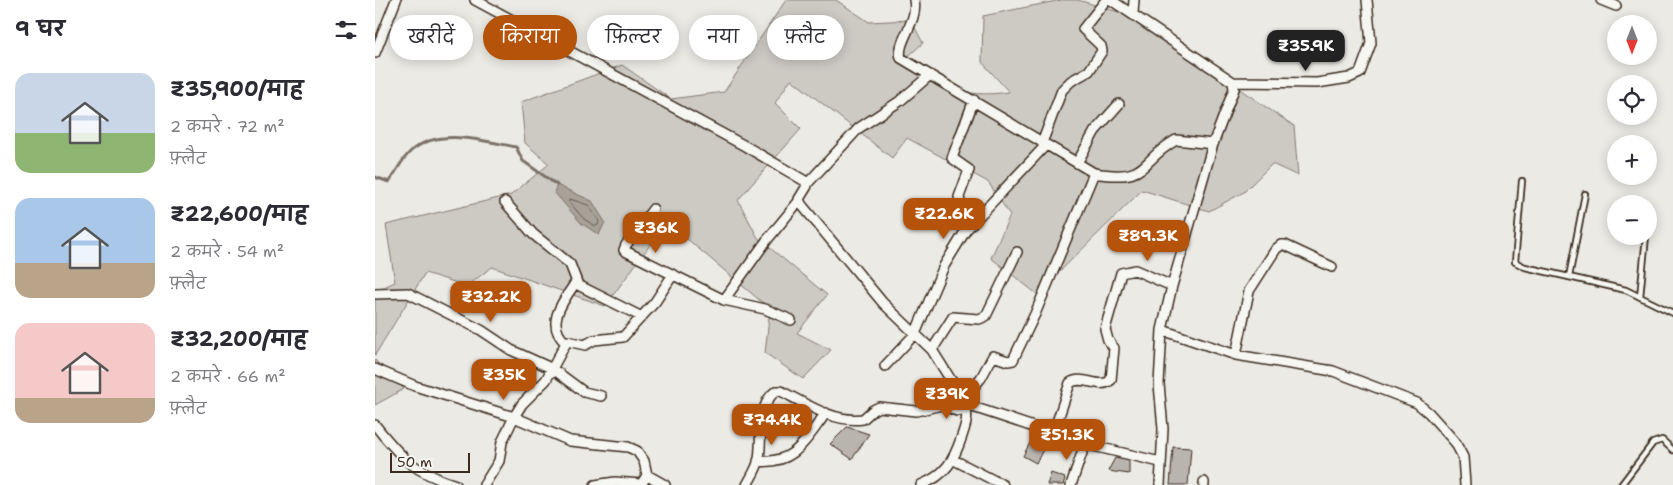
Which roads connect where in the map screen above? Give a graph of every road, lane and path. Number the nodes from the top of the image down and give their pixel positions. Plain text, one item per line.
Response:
1 (396, 0) edge
2 (475, 0) edge
3 (914, 0) edge
4 (1107, 0) edge
5 (1111, 0) edge
6 (1134, 0) edge
7 (1367, 0) edge
8 (1601, 0) edge
9 (1616, 6) dead end
10 (1133, 14) junction
11 (375, 53) edge
12 (930, 75) junction
13 (1233, 82) junction
14 (974, 100) junction
15 (1119, 104) dead end
16 (1213, 144) junction
17 (1044, 145) junction
18 (1077, 163) junction
19 (1094, 173) junction
20 (1522, 181) dead end
21 (807, 184) junction
22 (1585, 194) dead end
23 (799, 201) junction
24 (505, 202) dead end
25 (653, 209) dead end
26 (966, 230) junction
27 (1644, 245) edge
28 (1017, 252) dead end
29 (1332, 267) dead end
30 (672, 276) junction
31 (1569, 277) junction
32 (576, 282) junction
33 (1172, 286) junction
34 (375, 294) edge
35 (1640, 298) junction
36 (724, 300) junction
37 (1673, 313) edge
38 (642, 318) junction
39 (791, 320) dead end
40 (1163, 330) junction
41 (915, 334) junction
42 (566, 343) junction
43 (932, 350) junction
44 (1236, 355) junction
45 (885, 366) dead end
46 (375, 369) edge
47 (553, 369) junction
48 (954, 385) junction
49 (970, 391) junction
50 (601, 396) dead end
51 (946, 404) junction
52 (968, 408) junction
53 (826, 414) junction
54 (514, 417) junction
55 (375, 425) edge
56 (1053, 434) junction
57 (1085, 444) junction
58 (1673, 450) edge
59 (954, 460) junction
60 (758, 461) junction
61 (1160, 462) junction
62 (647, 475) junction
63 (641, 484) edge
64 (456, 485) edge
65 (484, 485) edge
66 (595, 485) edge
67 (665, 485) edge
68 (747, 485) edge
69 (921, 485) edge
70 (1003, 485) edge
71 (1071, 485) edge
72 (1159, 485) edge
73 (1465, 485) edge
74 (1621, 485) edge

1 - 11 street
2 - 21 street
3 - 12 street
4 - 17 street
5 - 10 street
6 - 10 street
7 - 13 street
8 - 9 street
10 - 13 street
12 - 14 street
12 - 21 street
13 - 16 street
14 - 17 street
14 - 26 street
15 - 18 street
16 - 19 street
16 - 33 street
17 - 18 street
17 - 26 street
18 - 19 street
19 - 49 street
20 - 31 lane
21 - 23 street
22 - 31 lane
23 - 36 street
23 - 41 street
24 - 32 street
25 - 30 street
26 - 41 street
27 - 35 lane
28 - 43 street
29 - 44 street
30 - 36 street
30 - 38 street
31 - 35 lane
32 - 38 street
32 - 42 street
33 - 40 street
33 - 56 street
34 - 47 street
35 - 37 lane
36 - 39 street
38 - 42 street
40 - 44 street
40 - 61 street
41 - 43 street
41 - 45 street
42 - 47 street
43 - 48 street
44 - 73 street
46 - 54 street
47 - 50 street
47 - 54 street
48 - 49 street
48 - 51 street
49 - 52 street
51 - 52 street
51 - 53 street
52 - 56 street
52 - 59 street
53 - 60 street
53 - 60 street
54 - 62 street
54 - 65 street
55 - 64 street
56 - 57 street
57 - 61 street
57 - 71 street
58 - 74 lane
59 - 69 street
59 - 70 street
60 - 68 street
61 - 72 street
62 - 63 street
62 - 67 street
63 - 66 street

